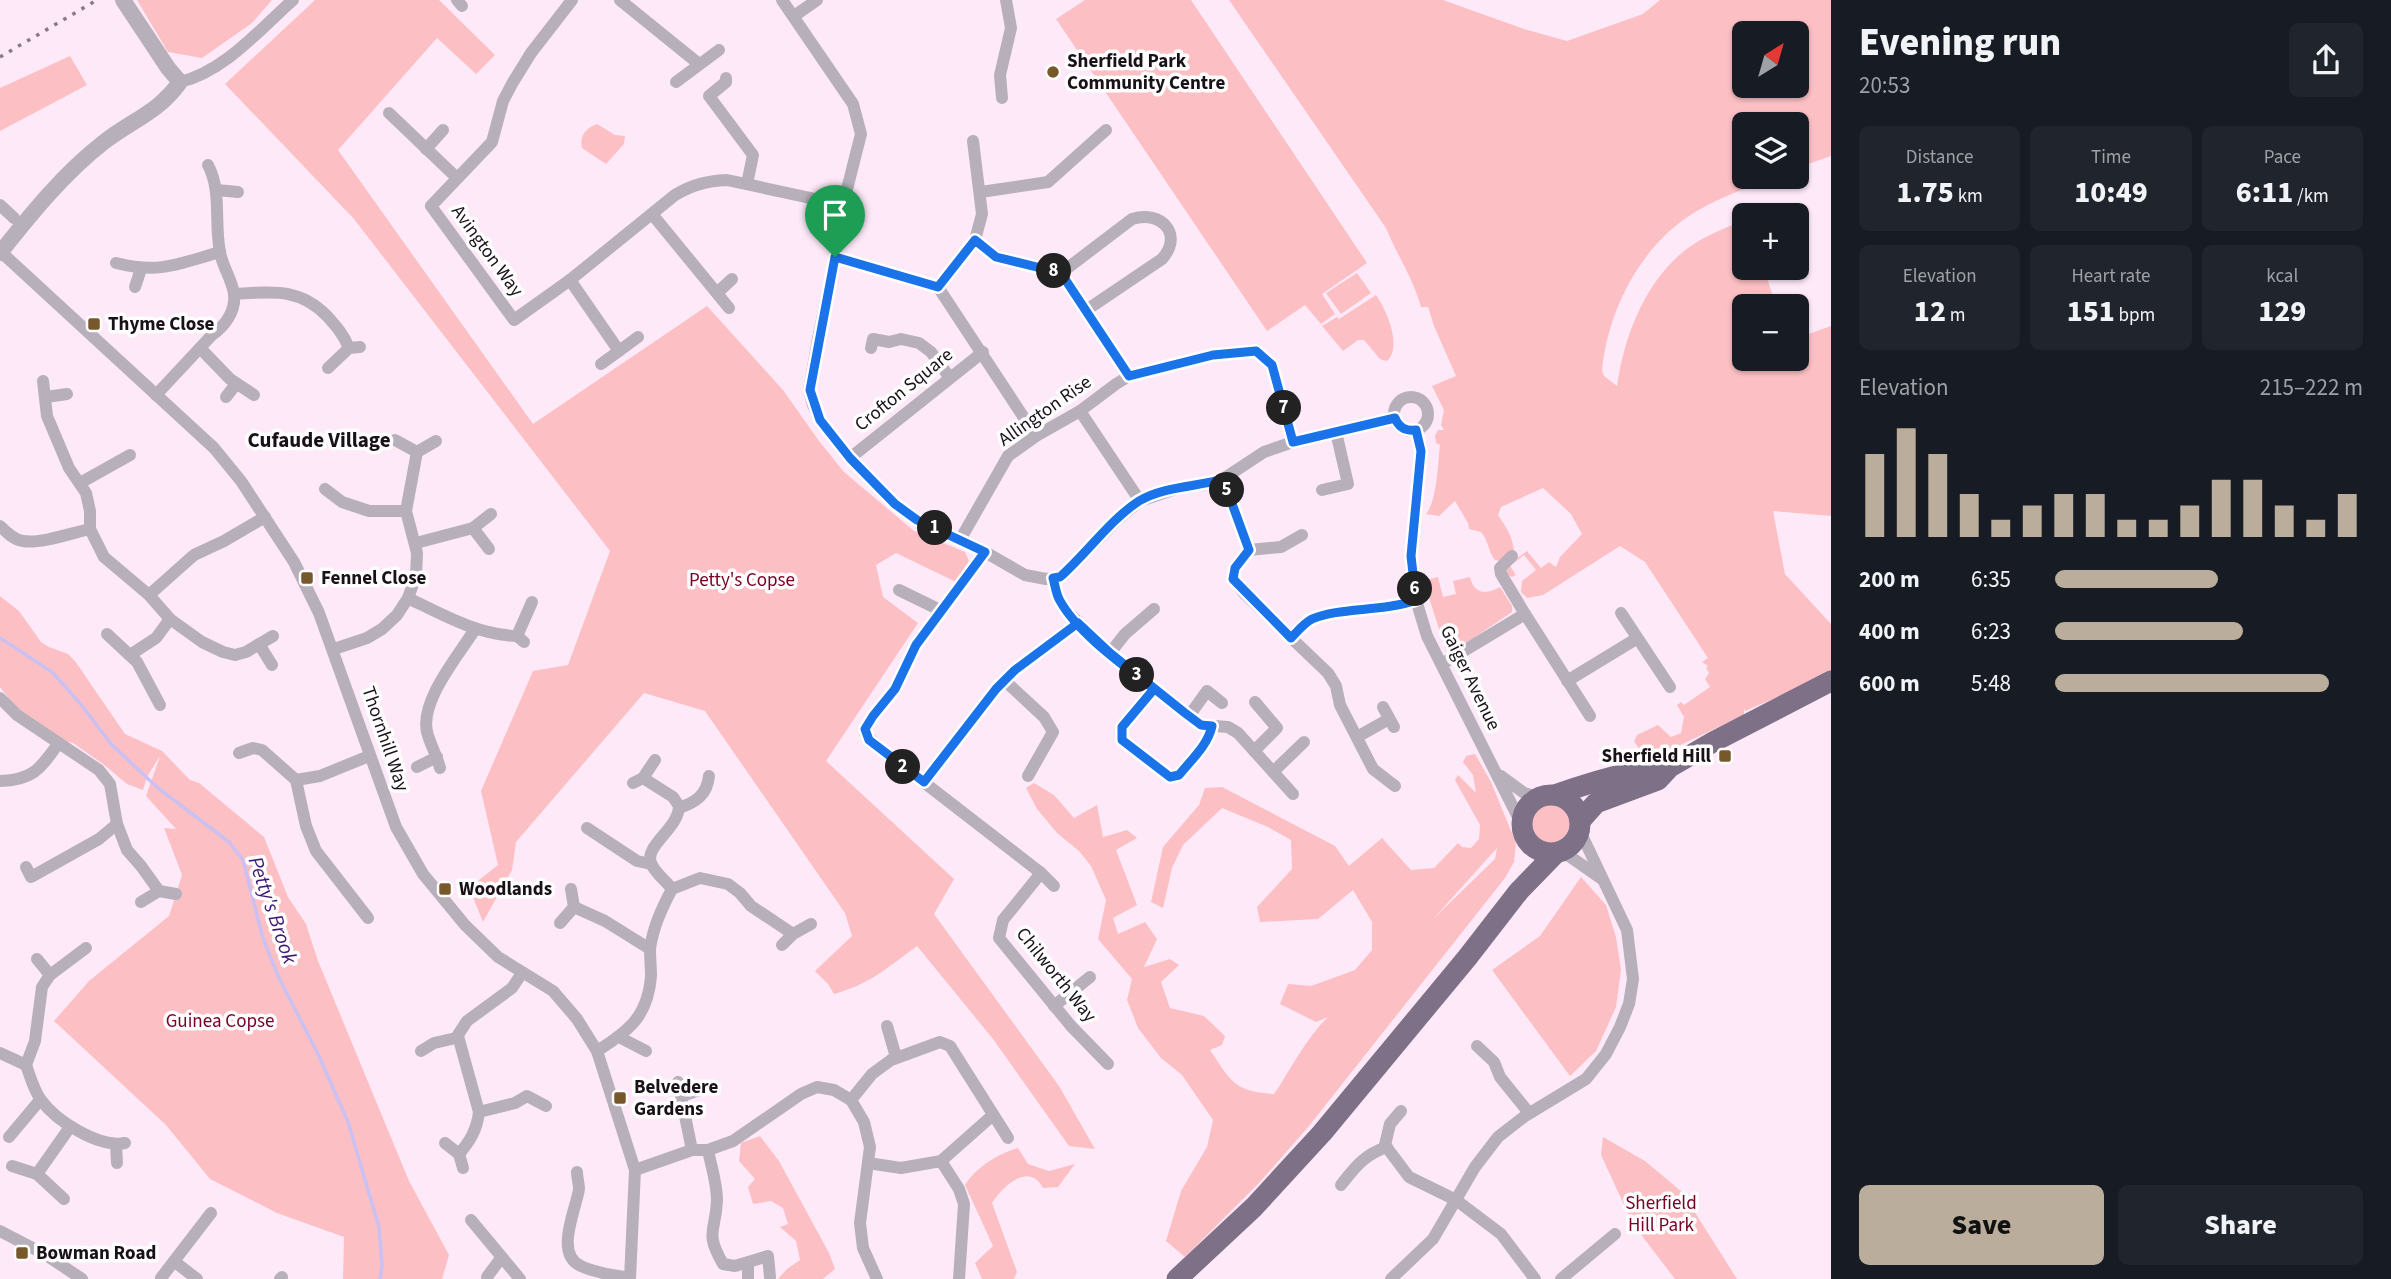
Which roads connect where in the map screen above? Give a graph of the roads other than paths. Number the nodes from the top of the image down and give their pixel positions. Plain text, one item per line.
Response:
1 (293, 0) edge
2 (620, 0) edge
3 (782, 0) edge
4 (817, 0) edge
5 (1006, 0) edge
6 (124, 2) edge
7 (567, 2) edge
8 (794, 16) junction
9 (719, 50) dead end
10 (699, 64) junction
11 (726, 78) dead end
12 (180, 82) junction
13 (676, 82) dead end
14 (1002, 98) dead end
15 (389, 113) dead end
16 (443, 130) dead end
17 (1107, 130) dead end
18 (973, 141) dead end
19 (426, 149) junction
20 (208, 165) dead end
21 (457, 178) junction
22 (747, 184) junction
23 (216, 190) junction
24 (238, 192) dead end
25 (981, 192) junction
26 (0, 205) edge
27 (843, 205) junction
28 (652, 214) junction
29 (14, 218) dead end
30 (975, 240) junction
31 (220, 252) junction
32 (0, 253) edge
33 (835, 257) junction
34 (114, 260) dead end
35 (141, 269) junction
36 (1061, 273) junction
37 (732, 279) dead end
38 (570, 281) junction
39 (135, 287) dead end
40 (938, 287) junction
41 (717, 293) junction
42 (234, 294) junction
43 (729, 308) dead end
44 (1085, 311) junction
45 (638, 337) dead end
46 (201, 348) junction
47 (871, 348) dead end
48 (620, 351) junction
49 (983, 352) junction
50 (601, 364) dead end
51 (328, 368) dead end
52 (1129, 376) junction
53 (950, 378) junction
54 (43, 381) dead end
55 (236, 384) junction
56 (67, 394) dead end
57 (156, 394) junction
58 (254, 395) dead end
59 (46, 397) junction
60 (226, 397) dead end
61 (1080, 411) junction
62 (1395, 418) junction
63 (1416, 430) junction
64 (1336, 432) junction
65 (1036, 436) junction
66 (395, 440) dead end
67 (436, 441) dead end
68 (1293, 442) junction
69 (416, 453) junction
70 (130, 455) dead end
71 (850, 458) junction
72 (1223, 479) junction
73 (80, 483) junction
74 (326, 489) dead end
75 (1322, 490) dead end
76 (1140, 501) junction
77 (406, 510) junction
78 (491, 514) dead end
79 (265, 517) junction
80 (0, 526) edge
81 (473, 528) junction
82 (90, 529) junction
83 (1302, 535) dead end
84 (960, 540) junction
85 (416, 543) junction
86 (489, 549) dead end
87 (1249, 550) junction
88 (985, 552) junction
89 (1512, 556) dead end
90 (1053, 578) junction
91 (899, 590) dead end
92 (149, 595) junction
93 (408, 598) junction
94 (1416, 600) junction
95 (532, 602) dead end
96 (1154, 610) dead end
97 (942, 611) junction
98 (1621, 613) dead end
99 (1525, 614) junction
100 (170, 619) junction
101 (1078, 623) junction
102 (475, 629) junction
103 (107, 634) dead end
104 (272, 636) dead end
105 (1291, 638) junction
106 (1636, 639) junction
107 (259, 644) junction
108 (334, 649) junction
109 (1110, 653) junction
110 (130, 655) junction
111 (1442, 664) junction
112 (272, 665) dead end
113 (1004, 680) junction
114 (1567, 681) junction
115 (1831, 681) edge
116 (1670, 687) dead end
117 (1154, 689) junction
118 (0, 698) edge
119 (161, 700) dead end
120 (1255, 702) dead end
121 (1222, 703) dead end
122 (1383, 707) dead end
123 (1189, 716) junction
124 (1590, 716) dead end
125 (1212, 726) junction
126 (1357, 737) junction
127 (1304, 742) dead end
128 (58, 744) junction
129 (1254, 751) junction
130 (239, 753) dead end
131 (369, 756) junction
132 (655, 760) dead end
133 (417, 767) dead end
134 (1670, 767) junction
135 (1274, 771) junction
136 (1497, 774) junction
137 (709, 776) dead end
138 (1028, 776) dead end
139 (296, 780) junction
140 (0, 781) edge
141 (924, 782) junction
142 (1395, 786) dead end
143 (1293, 794) dead end
144 (1547, 796) junction
145 (679, 808) junction
146 (117, 824) junction
147 (1579, 825) junction
148 (587, 828) dead end
149 (1525, 834) junction
150 (1559, 852) junction
151 (651, 864) junction
152 (26, 867) dead end
153 (1041, 873) junction
154 (1602, 879) junction
155 (1054, 886) dead end
156 (571, 889) dead end
157 (672, 889) junction
158 (159, 891) junction
159 (1519, 891) junction
160 (176, 894) dead end
161 (141, 902) dead end
162 (574, 907) junction
163 (368, 918) dead end
164 (560, 923) dead end
165 (811, 924) dead end
166 (793, 934) junction
167 (782, 945) dead end
168 (86, 948) dead end
169 (650, 949) junction
170 (37, 959) dead end
171 (522, 974) junction
172 (50, 975) junction
173 (1090, 977) dead end
174 (1055, 1006) junction
175 (887, 1026) dead end
176 (458, 1036) junction
177 (619, 1037) junction
178 (1477, 1046) dead end
179 (421, 1051) dead end
180 (597, 1051) junction
181 (646, 1051) dead end
182 (0, 1053) edge
183 (896, 1057) junction
184 (1108, 1064) dead end
185 (26, 1065) junction
186 (524, 1081) dead end
187 (678, 1082) dead end
188 (699, 1090) dead end
189 (527, 1096) junction
190 (682, 1096) junction
191 (40, 1100) junction
192 (851, 1100) junction
193 (546, 1106) dead end
194 (1401, 1111) dead end
195 (478, 1112) junction
196 (1530, 1113) junction
197 (993, 1115) junction
198 (71, 1126) junction
199 (9, 1138) dead end
200 (1008, 1138) dead end
201 (445, 1143) dead end
202 (1387, 1147) junction
203 (692, 1150) junction
204 (708, 1150) junction
205 (459, 1154) junction
206 (941, 1161) junction
207 (117, 1163) dead end
208 (868, 1163) junction
209 (12, 1166) dead end
210 (463, 1168) dead end
211 (635, 1170) junction
212 (577, 1172) dead end
213 (37, 1174) junction
214 (1341, 1185) dead end
215 (64, 1199) dead end
216 (1456, 1200) junction
217 (211, 1213) dead end
218 (471, 1220) dead end
219 (0, 1231) edge
220 (1615, 1234) dead end
221 (501, 1258) junction
222 (175, 1262) junction
223 (748, 1263) junction
224 (581, 1267) junction
225 (487, 1277) dead end
226 (770, 1277) dead end
227 (161, 1278) edge
228 (82, 1279) edge
229 (197, 1279) edge
230 (520, 1279) edge
231 (572, 1279) edge
232 (630, 1279) edge
233 (748, 1279) edge
234 (877, 1279) edge
235 (960, 1279) edge
236 (1177, 1279) edge
237 (1391, 1279) edge
238 (1535, 1279) edge
239 (1561, 1279) edge

1 - 12 street
2 - 10 street
3 - 8 street
4 - 8 street
5 - 14 street
6 - 12 street
7 - 21 street, Avington Way
8 - 27 street
9 - 10 street
10 - 13 street
11 - 22 street
12 - 32 street
15 - 19 street
16 - 19 street
17 - 25 street
18 - 25 street
19 - 21 street
20 - 23 street
21 - 38 street, Avington Way
22 - 27 street, Avington Way
22 - 28 street, Avington Way
23 - 24 street
23 - 31 street
25 - 30 street
26 - 29 street
27 - 33 street
28 - 38 street, Avington Way
28 - 41 street
30 - 36 street
30 - 40 street
31 - 35 street
31 - 42 street
32 - 57 street, Thornhill Way
33 - 40 street
33 - 71 street
34 - 35 street
35 - 39 street
36 - 44 street
36 - 44 street
37 - 41 street
38 - 48 street
40 - 49 street
41 - 43 street
42 - 46 street
42 - 51 street
44 - 52 street
45 - 48 street
46 - 55 street
46 - 57 street
47 - 53 street
48 - 50 street
49 - 53 street, Crofton Square
49 - 65 street
52 - 61 street, Allington Rise
52 - 68 street, Allington Rise
53 - 71 street, Crofton Square
54 - 59 street
55 - 58 street
55 - 60 street
56 - 59 street
57 - 79 street, Thornhill Way
59 - 73 street
61 - 65 street, Allington Rise
61 - 76 street
62 - 63 street
62 - 63 street
62 - 64 street
63 - 94 street, Gaiger Avenue
64 - 68 street
64 - 75 street
65 - 84 street, Allington Rise
66 - 69 street
67 - 69 street
68 - 72 street
69 - 77 street
70 - 73 street
71 - 84 street
72 - 76 street
72 - 87 street
73 - 82 street
74 - 77 street
76 - 90 street
77 - 85 street
78 - 81 street
79 - 92 street
79 - 108 street, Thornhill Way
80 - 82 street
81 - 85 street
81 - 86 street
82 - 92 street
83 - 87 street
84 - 88 street
85 - 93 street
87 - 105 street
88 - 90 street
88 - 97 street
89 - 99 street
90 - 101 street
91 - 97 street
92 - 100 street
93 - 102 street
93 - 108 street
94 - 105 street
94 - 111 street, Gaiger Avenue
95 - 102 street
96 - 109 street
97 - 141 street
98 - 106 street
99 - 111 street
99 - 114 street
100 - 107 street
100 - 110 street
101 - 109 street
101 - 113 street
102 - 133 street
103 - 110 street
104 - 107 street
105 - 126 street
106 - 114 street
106 - 116 street
107 - 112 street
108 - 131 street, Thornhill Way
109 - 117 street
110 - 119 street
111 - 136 street, Gaiger Avenue
113 - 138 street
113 - 141 street
114 - 124 street
115 - 134 highway
117 - 123 street
117 - 125 street
118 - 128 street
120 - 129 street
121 - 123 street
122 - 126 street
123 - 125 street
125 - 129 street
126 - 142 street
127 - 135 street
128 - 140 street
128 - 146 street
129 - 135 street
130 - 139 street
131 - 139 street
131 - 171 street, Thornhill Way
132 - 145 street
134 - 144 highway
134 - 147 highway
135 - 143 street
136 - 144 street, Gaiger Avenue
136 - 149 street, Gaiger Avenue
137 - 145 street
139 - 163 street
141 - 153 street
144 - 147 highway
144 - 149 highway
145 - 151 street
146 - 152 street
146 - 158 street
147 - 150 highway
147 - 154 street
148 - 151 street
149 - 150 highway
149 - 159 highway
150 - 154 street
150 - 159 highway
151 - 157 street
153 - 155 street
153 - 174 street, Chilworth Way
154 - 196 street
156 - 162 street
157 - 166 street
157 - 169 street
158 - 160 street
158 - 161 street
159 - 236 highway
162 - 164 street
162 - 169 street
165 - 166 street
166 - 167 street
168 - 172 street
169 - 177 street
170 - 172 street
171 - 176 street
171 - 180 street, Thornhill Way
172 - 185 street
173 - 174 street
174 - 184 street, Chilworth Way
175 - 183 street
176 - 179 street
176 - 195 street
177 - 180 street
177 - 181 street
178 - 196 street
180 - 211 street, Thornhill Way
182 - 185 street
183 - 192 street
183 - 197 street
185 - 191 street
186 - 189 street
187 - 190 street
188 - 190 street
189 - 193 street
189 - 195 street
190 - 203 street
191 - 198 street
191 - 199 street
192 - 204 street
192 - 208 street
194 - 202 street
195 - 205 street
196 - 216 street
197 - 200 street
197 - 206 street
198 - 207 street
198 - 213 street
201 - 205 street
202 - 214 street
202 - 216 street
203 - 204 street
203 - 211 street
204 - 223 street
205 - 210 street
206 - 208 street
206 - 235 street
208 - 234 street
209 - 213 street
211 - 232 street, Thornhill Way
212 - 224 street
213 - 215 street
216 - 237 street
216 - 238 street
217 - 222 street
218 - 221 street
219 - 228 street
220 - 239 street
221 - 225 street
221 - 230 street
222 - 227 street
222 - 229 street
223 - 226 street
223 - 233 street
224 - 231 street
224 - 232 street

